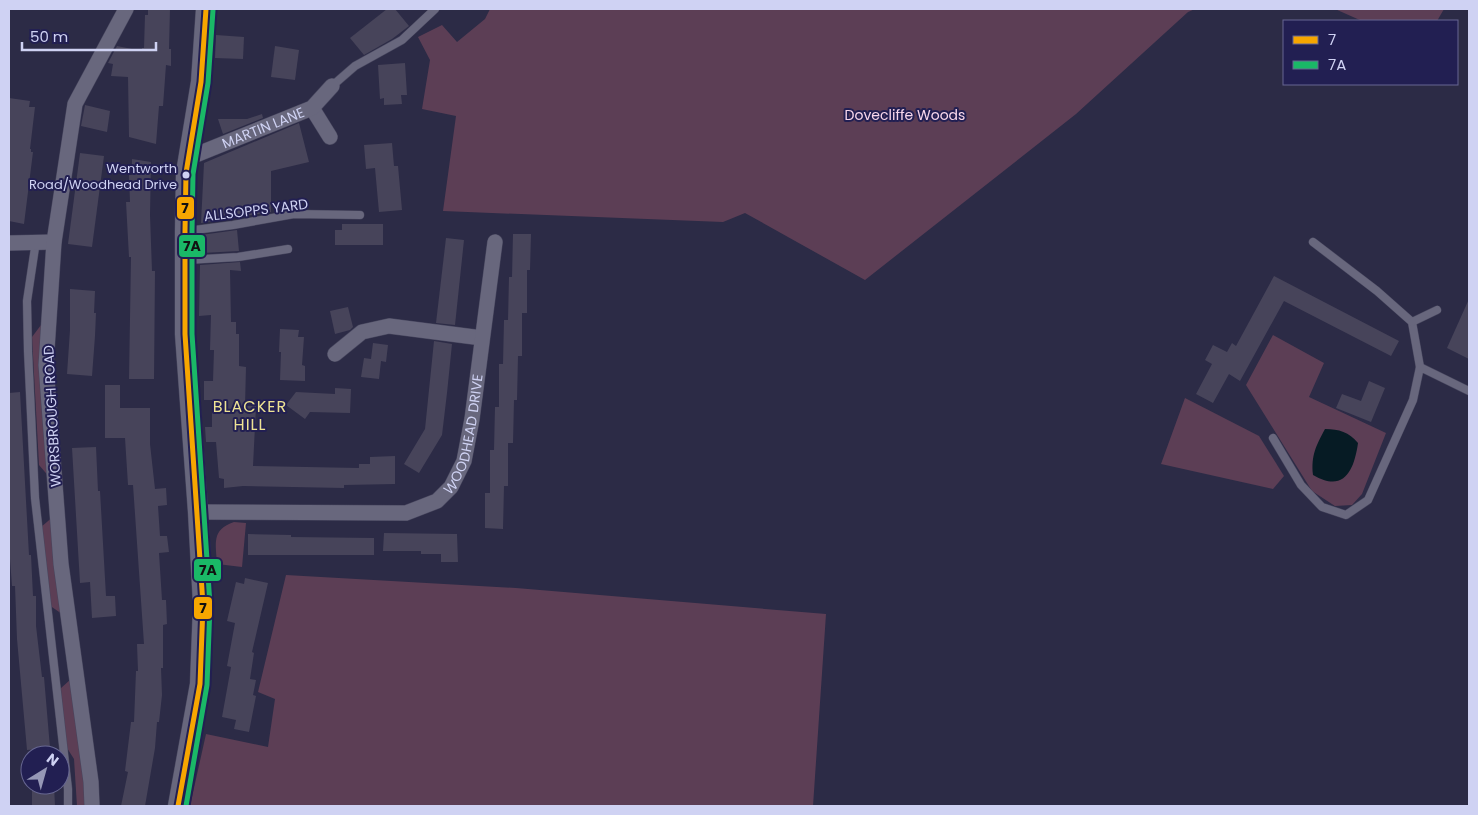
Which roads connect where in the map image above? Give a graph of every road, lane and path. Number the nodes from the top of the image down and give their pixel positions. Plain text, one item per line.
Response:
1 (126, 9) edge
2 (206, 9) edge
3 (435, 9) edge
4 (332, 86) joint
5 (312, 108) junction
6 (330, 137) dead end
7 (188, 158) junction
8 (360, 215) dead end
9 (185, 232) junction
10 (36, 241) junction
11 (54, 242) junction
12 (495, 242) dead end
13 (1313, 242) dead end
14 (9, 243) edge
15 (288, 249) dead end
16 (185, 260) junction
17 (1437, 310) dead end
18 (1412, 322) junction
19 (482, 338) junction
20 (335, 354) dead end
21 (1420, 367) junction
22 (1469, 391) edge
23 (1273, 438) dead end
24 (198, 512) junction
25 (68, 806) edge
26 (92, 806) edge
27 (178, 806) edge

1 - 11 street, WORSBROUGH ROAD
2 - 7 street
3 - 4 lane
4 - 5 street, MARTIN LANE
5 - 6 street
5 - 7 street, MARTIN LANE
7 - 9 street
8 - 9 lane, ALLSOPPS YARD
9 - 16 street
10 - 11 street
10 - 14 street
10 - 25 lane, WORSBROUGH ROAD
11 - 26 street, WORSBROUGH ROAD
12 - 19 street, WOODHEAD DRIVE
13 - 18 lane
15 - 16 lane
16 - 24 street
17 - 18 lane
18 - 21 lane
19 - 20 street
19 - 24 street, WOODHEAD DRIVE
21 - 22 lane
21 - 23 lane
24 - 27 street

